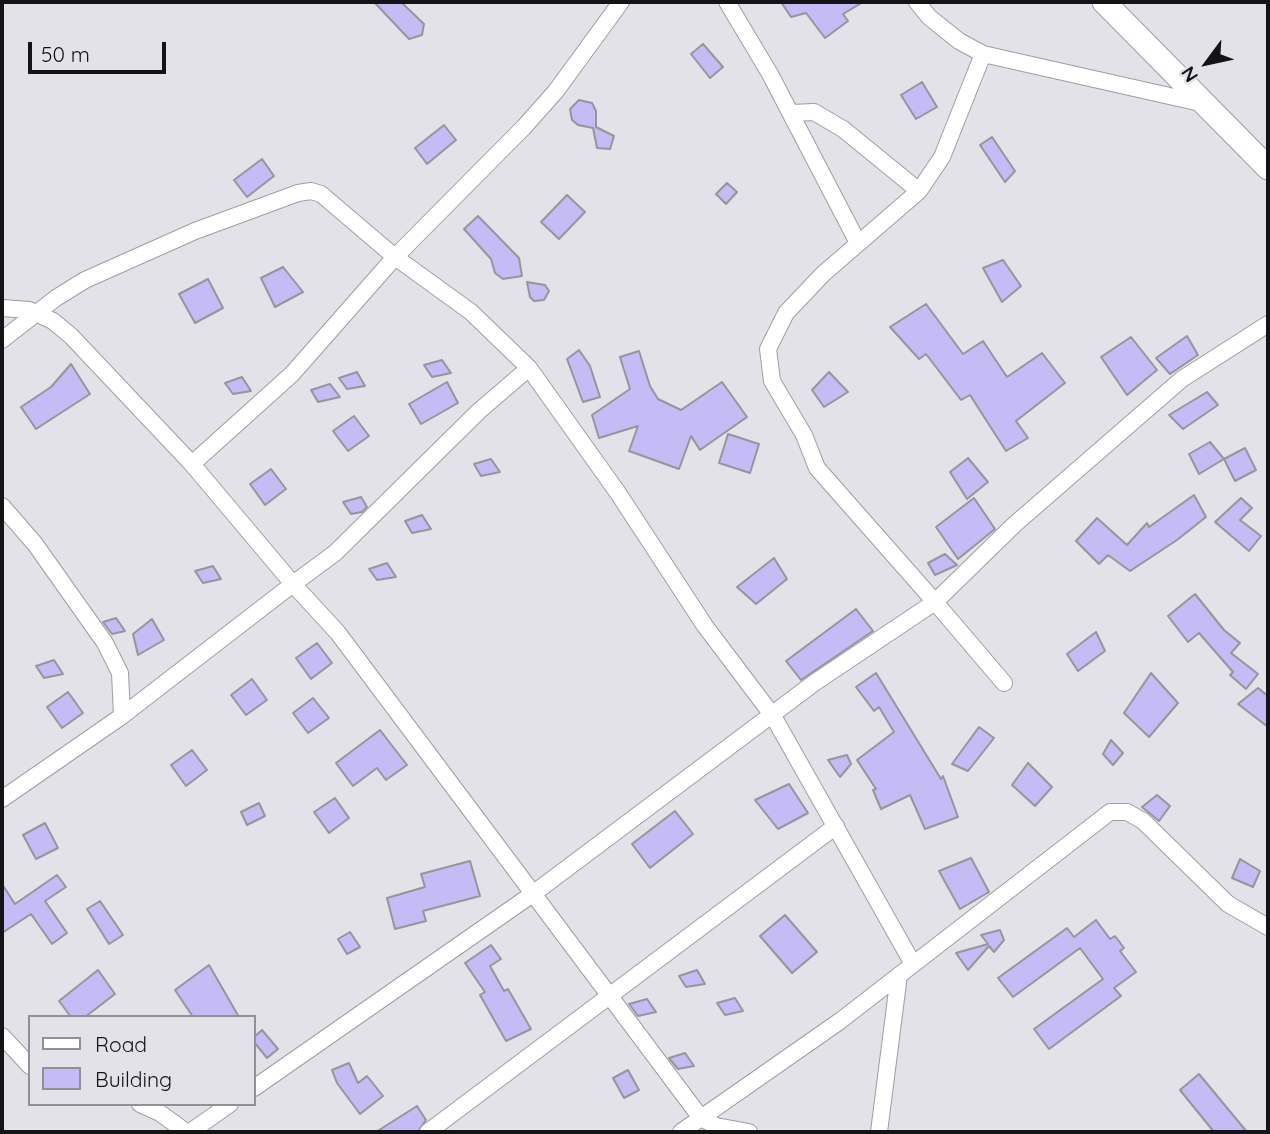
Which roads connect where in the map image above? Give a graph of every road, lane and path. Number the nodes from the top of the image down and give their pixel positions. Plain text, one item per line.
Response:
1 (621, 2) edge
2 (727, 2) edge
3 (916, 2) edge
4 (1104, 2) edge
5 (983, 54) junction
6 (1205, 104) junction
7 (792, 113) junction
8 (1268, 167) edge
9 (919, 191) junction
10 (857, 242) junction
11 (395, 257) junction
12 (2, 308) edge
13 (37, 313) junction
14 (1268, 324) edge
15 (2, 340) edge
16 (530, 368) junction
17 (192, 464) junction
18 (2, 506) edge
19 (293, 584) junction
20 (935, 603) junction
21 (1004, 683) dead end
22 (122, 716) junction
23 (773, 716) junction
24 (2, 799) edge
25 (836, 826) junction
26 (534, 893) junction
27 (1268, 927) edge
28 (913, 964) junction
29 (900, 975) junction
30 (610, 996) junction
31 (2, 1036) edge
32 (28, 1064) edge
33 (256, 1087) edge
34 (144, 1106) edge
35 (227, 1106) edge
36 (701, 1118) junction
37 (188, 1132) edge
38 (428, 1132) edge
39 (681, 1132) edge
40 (749, 1132) edge
41 (879, 1132) edge

1 - 11 street
2 - 7 street
3 - 5 street
4 - 6 main road
5 - 6 street
5 - 9 street
6 - 8 main road
7 - 9 street
7 - 10 street
9 - 10 street
10 - 20 street
11 - 13 street
11 - 16 street
11 - 17 street
12 - 13 street
13 - 15 street
13 - 17 street
14 - 20 street
16 - 19 street
16 - 23 street
17 - 19 street
18 - 22 street
19 - 22 street
19 - 26 street
20 - 21 street
20 - 23 street
22 - 24 street
23 - 25 street
23 - 26 street
25 - 28 street
25 - 30 street
26 - 30 street
26 - 33 street
27 - 28 street
28 - 29 street
29 - 36 street
29 - 41 street
30 - 36 street
30 - 38 street
31 - 32 street
34 - 37 street
35 - 37 street
36 - 39 street
36 - 40 street

